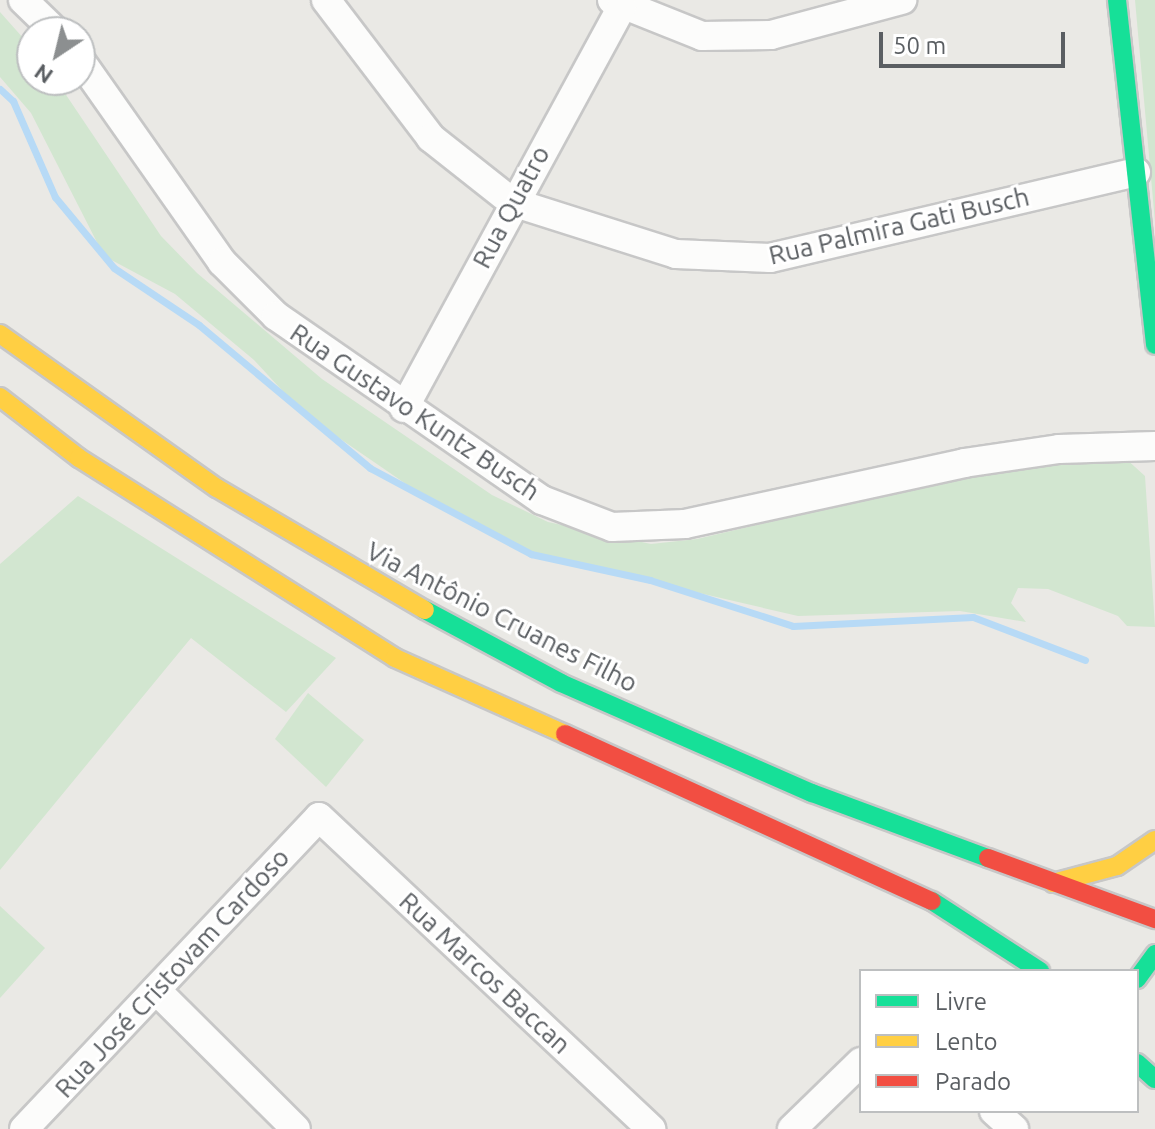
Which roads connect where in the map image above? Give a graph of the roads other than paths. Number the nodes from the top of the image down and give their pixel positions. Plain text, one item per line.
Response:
1 (23, 0) edge
2 (326, 0) edge
3 (902, 0) edge
4 (1117, 0) edge
5 (617, 4) edge
6 (40, 16) edge
7 (96, 83) edge
8 (1136, 172) junction
9 (512, 202) junction
10 (0, 334) edge
11 (1155, 345) edge
12 (0, 397) edge
13 (404, 408) junction
14 (1155, 446) edge
15 (319, 817) joint
16 (1155, 840) edge
17 (1053, 883) junction
18 (1155, 919) edge
19 (1155, 954) edge
20 (1037, 969) edge
21 (1139, 976) edge
22 (156, 990) junction
23 (859, 1064) edge
24 (1139, 1065) edge
25 (1155, 1079) edge
26 (996, 1113) edge
27 (24, 1129) edge
28 (296, 1129) edge
29 (651, 1129) edge
30 (792, 1129) edge
31 (1014, 1129) edge

1 - 6 street
2 - 9 street, Rua Palmira Gati Busch
3 - 5 street
4 - 8 main road
5 - 9 street, Rua Quatro
7 - 13 street, Rua Gustavo Kuntz Busch
8 - 9 street, Rua Palmira Gati Busch
8 - 11 main road
9 - 13 street, Rua Quatro
10 - 17 main road, Via Antônio Cruanes Filho
12 - 20 main road
13 - 14 street, Rua Gustavo Kuntz Busch
15 - 22 street, Rua José Cristovam Cardoso
15 - 29 street, Rua Marcos Baccan
16 - 17 main road
17 - 18 main road, Via Antônio Cruanes Filho
19 - 21 main road
22 - 27 street, Rua José Cristovam Cardoso
22 - 28 street
23 - 30 street
24 - 25 main road
26 - 31 street

